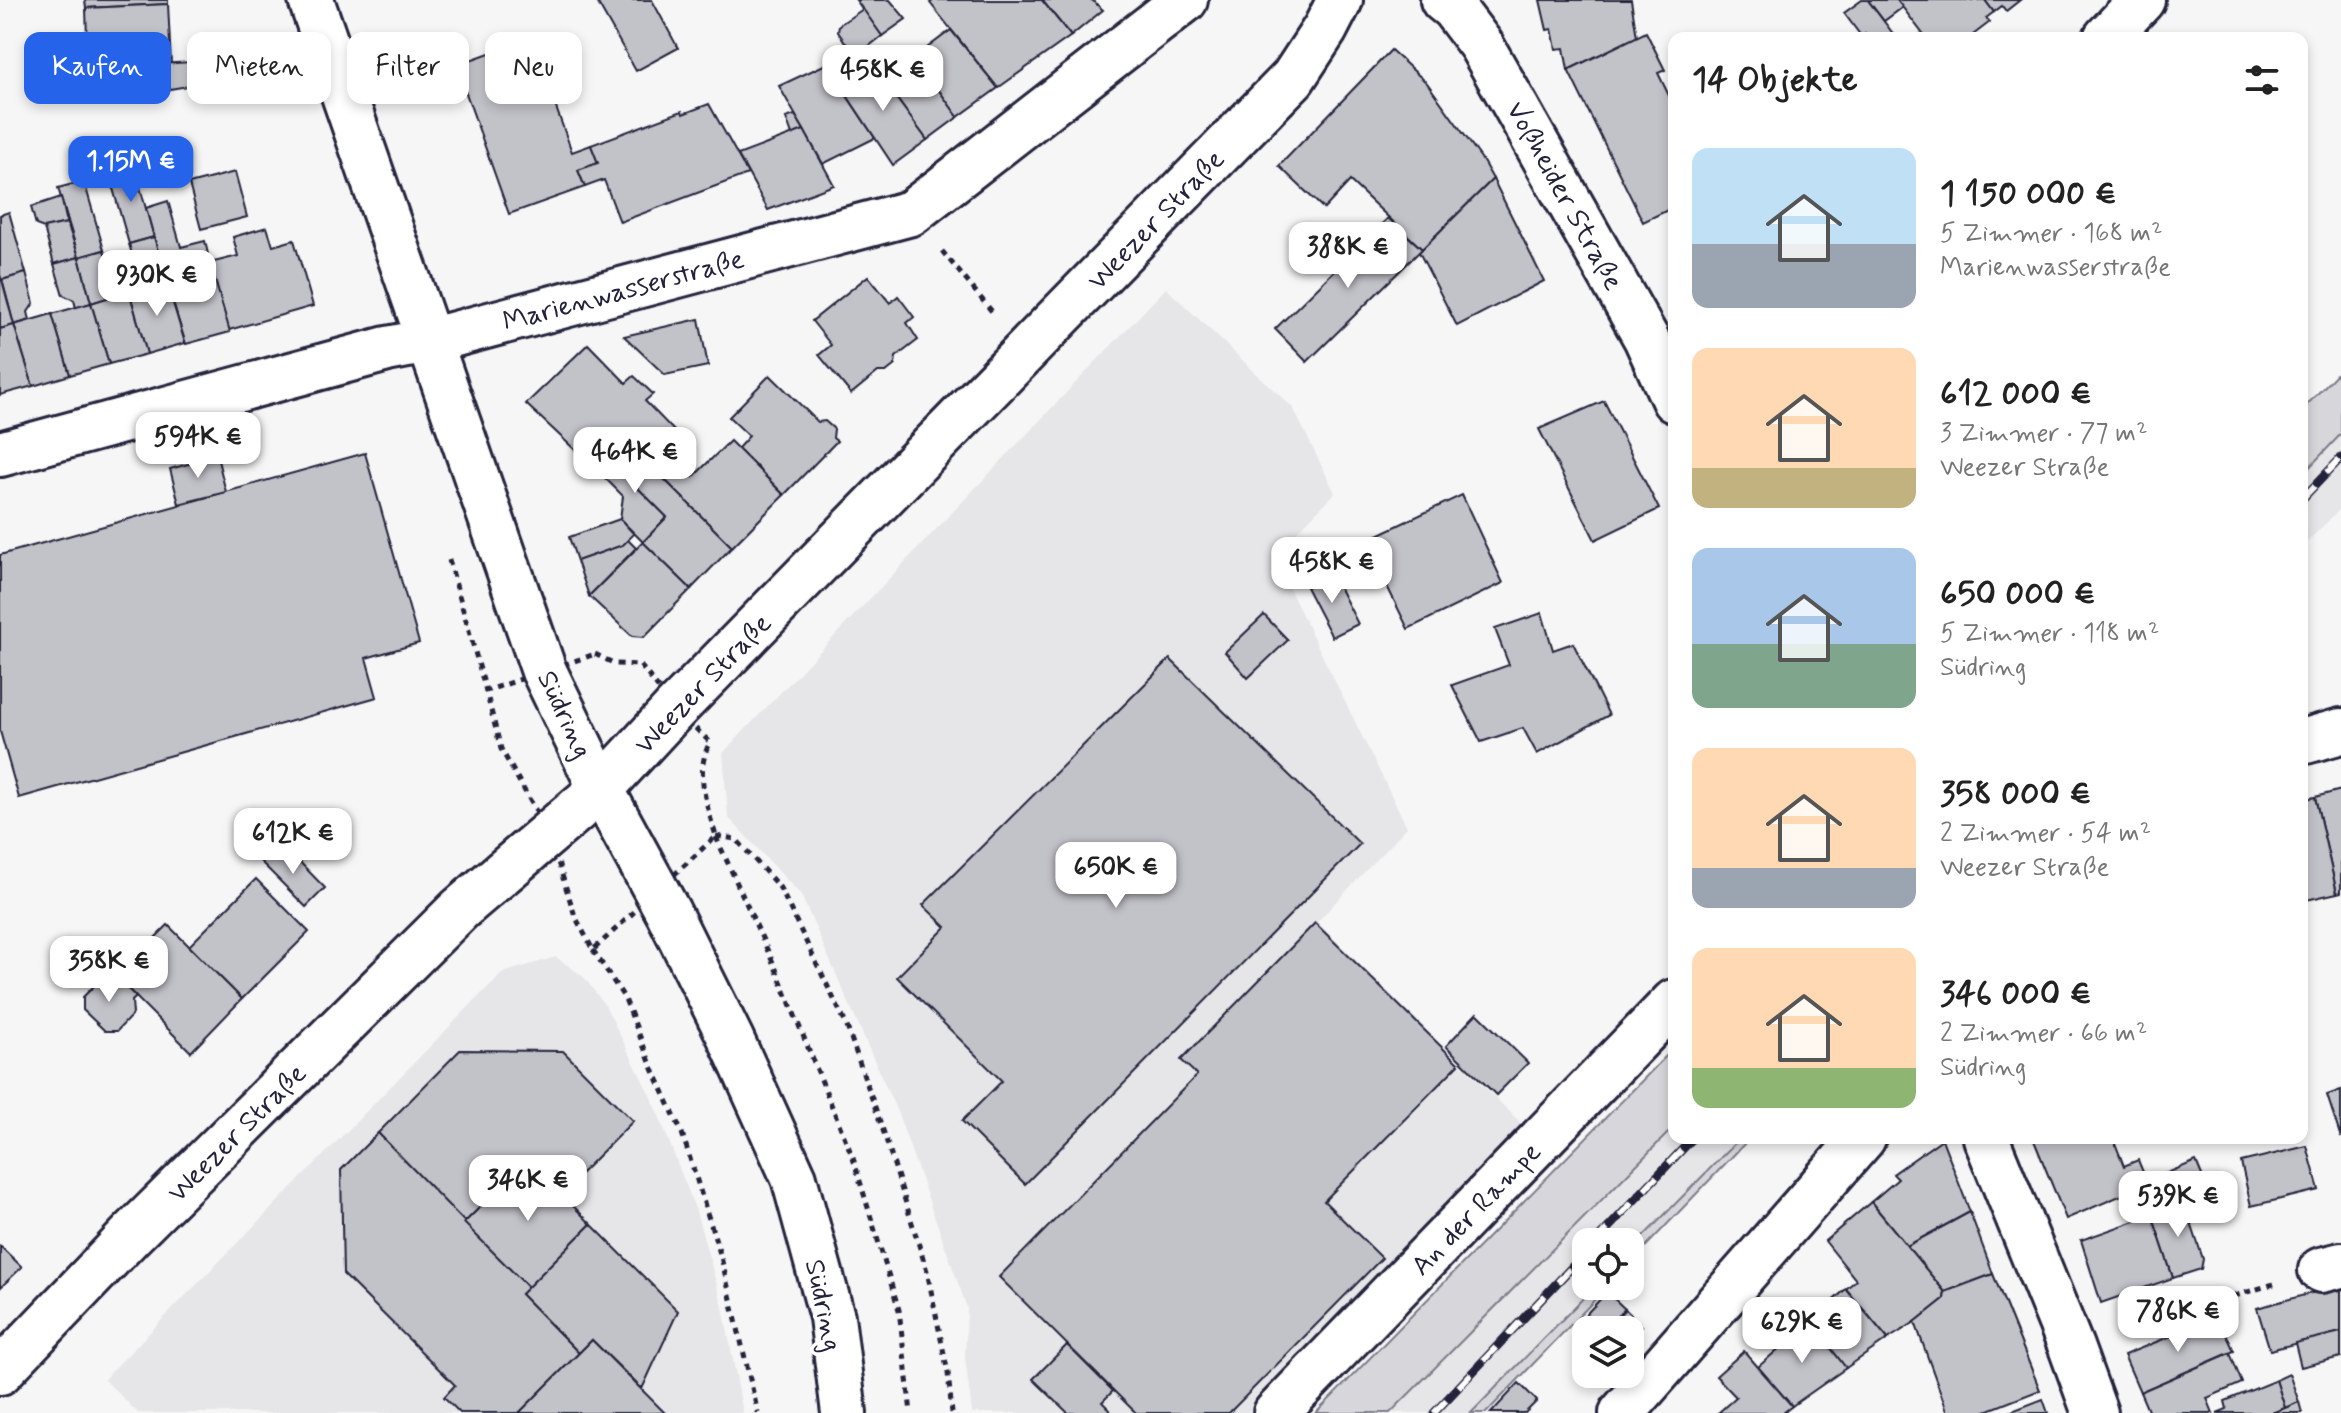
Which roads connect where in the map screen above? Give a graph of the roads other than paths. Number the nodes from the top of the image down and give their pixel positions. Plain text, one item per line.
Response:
1 (311, 0) edge
2 (1185, 0) edge
3 (1340, 0) edge
4 (1443, 0) edge
5 (2142, 0) edge
6 (2112, 32) edge
7 (1660, 331) edge
8 (429, 341) junction
9 (1668, 370) edge
10 (0, 454) edge
11 (2341, 731) edge
12 (2308, 740) edge
13 (601, 789) junction
14 (1668, 1008) edge
15 (1858, 1144) edge
16 (1988, 1144) edge
17 (0, 1372) edge
18 (844, 1413) edge
19 (1276, 1413) edge
20 (1622, 1413) edge
21 (2095, 1413) edge

1 - 8 street, Südring
2 - 8 street, Marienwasserstraße
3 - 13 street, Weezer Straße
4 - 7 street, Voßheider Straße
5 - 6 street
7 - 9 street, Voßheider Straße
8 - 10 street, Marienwasserstraße
8 - 13 street, Südring
11 - 12 street
13 - 17 street, Weezer Straße
13 - 18 street, Südring
14 - 19 street, An der Rampe
15 - 20 street
16 - 21 street

